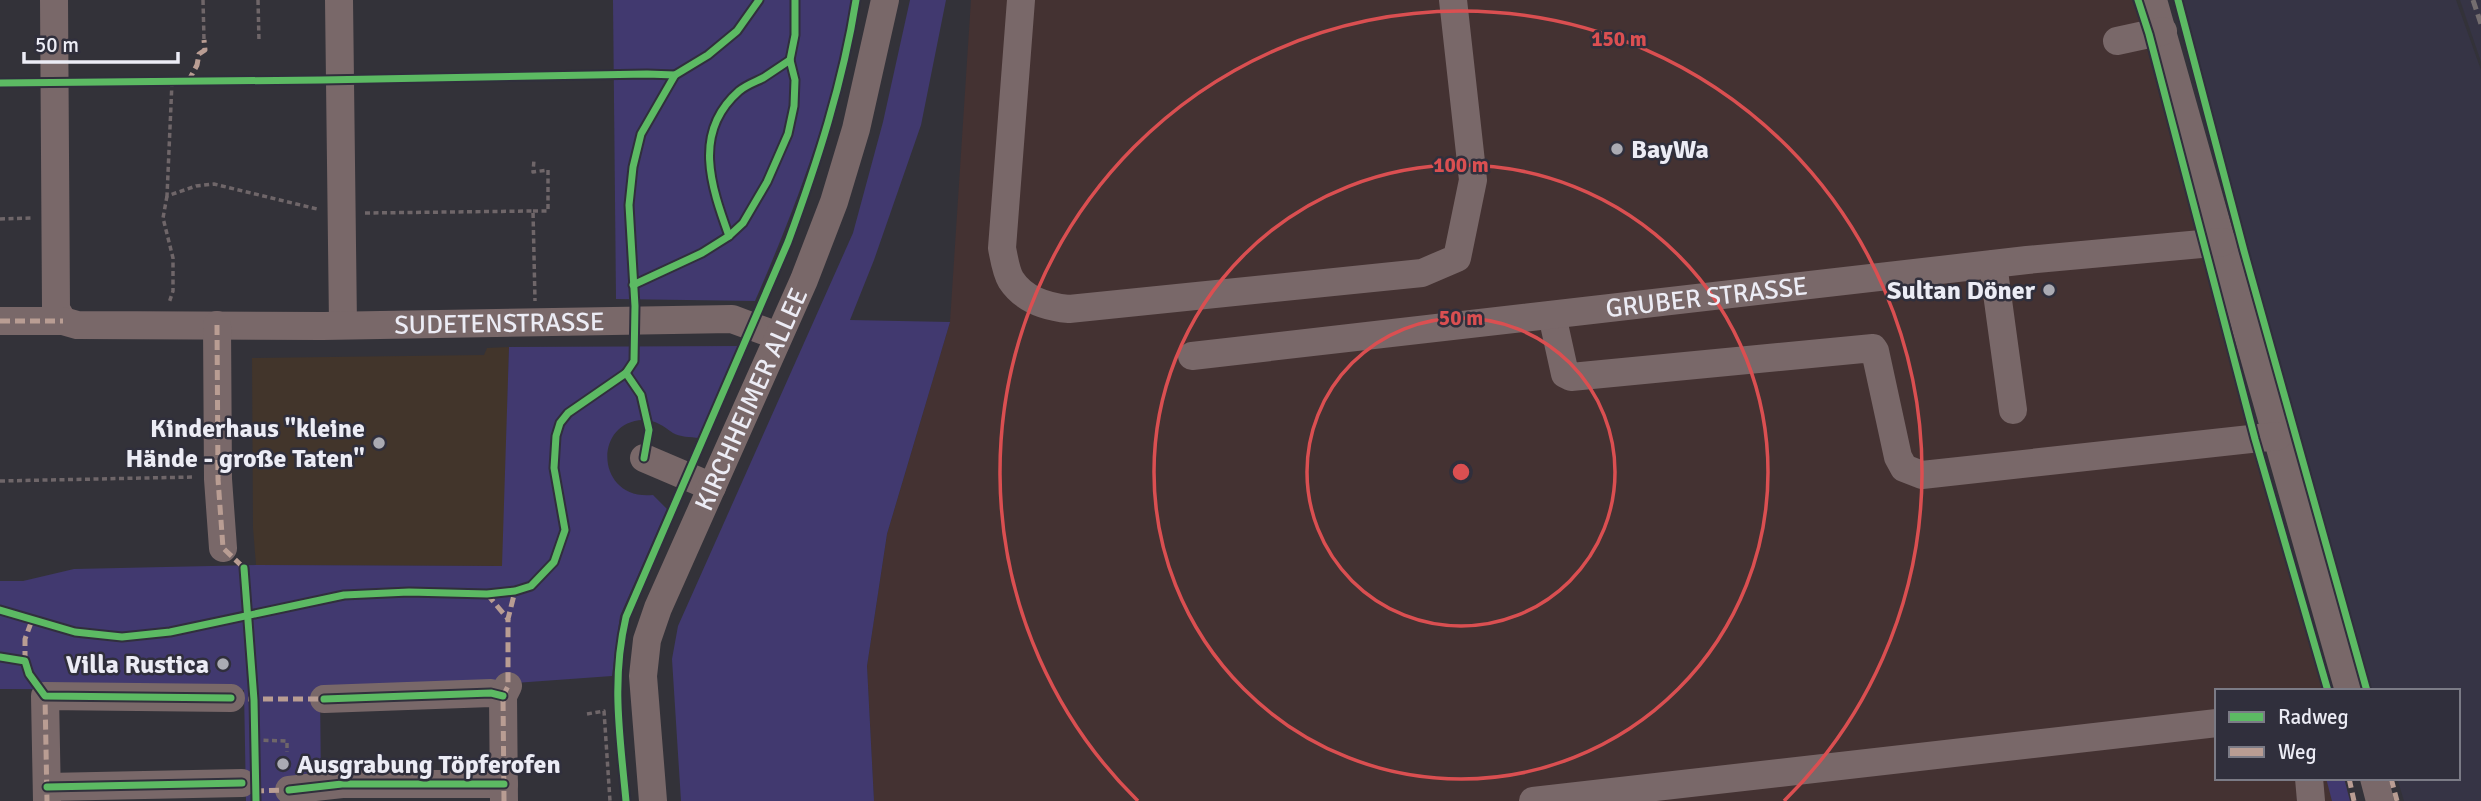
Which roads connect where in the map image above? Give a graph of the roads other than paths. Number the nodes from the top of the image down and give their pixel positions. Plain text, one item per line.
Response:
1 (54, 0) edge
2 (339, 0) edge
3 (885, 0) edge
4 (1021, 0) edge
5 (1453, 0) edge
6 (2154, 0) edge
7 (2163, 31) junction
8 (2117, 41) dead end
9 (2223, 242) junction
10 (1993, 264) junction
11 (1552, 315) junction
12 (0, 321) edge
13 (63, 321) junction
14 (218, 325) junction
15 (343, 325) junction
16 (778, 336) junction
17 (1192, 356) dead end
18 (2013, 410) dead end
19 (2278, 436) junction
20 (644, 458) dead end
21 (712, 487) junction
22 (223, 548) dead end
23 (2348, 689) edge
24 (231, 698) dead end
25 (324, 699) dead end
26 (2215, 723) edge
27 (2309, 780) edge
28 (2375, 780) edge
29 (242, 783) dead end
30 (289, 790) dead end
31 (504, 792) edge
32 (47, 794) edge
33 (653, 801) edge
34 (1532, 801) edge
35 (2311, 801) edge
36 (2380, 801) edge

1 - 13 street
2 - 15 street
3 - 16 street, KIRCHHEIMER ALLEE
4 - 5 street
6 - 7 street
7 - 8 street
7 - 9 street
9 - 10 street, GRUBER STRASSE
9 - 19 street
10 - 11 street, GRUBER STRASSE
10 - 18 street
11 - 17 street, GRUBER STRASSE
11 - 19 street
12 - 13 street, SUDETENSTRASSE
13 - 14 street, SUDETENSTRASSE
14 - 15 street, SUDETENSTRASSE
14 - 22 street
15 - 16 street, SUDETENSTRASSE
16 - 21 street, KIRCHHEIMER ALLEE
19 - 23 street
20 - 21 street
21 - 33 street, KIRCHHEIMER ALLEE
24 - 32 street
25 - 31 street
26 - 34 street
27 - 35 street
28 - 36 street
29 - 32 street
30 - 31 street

